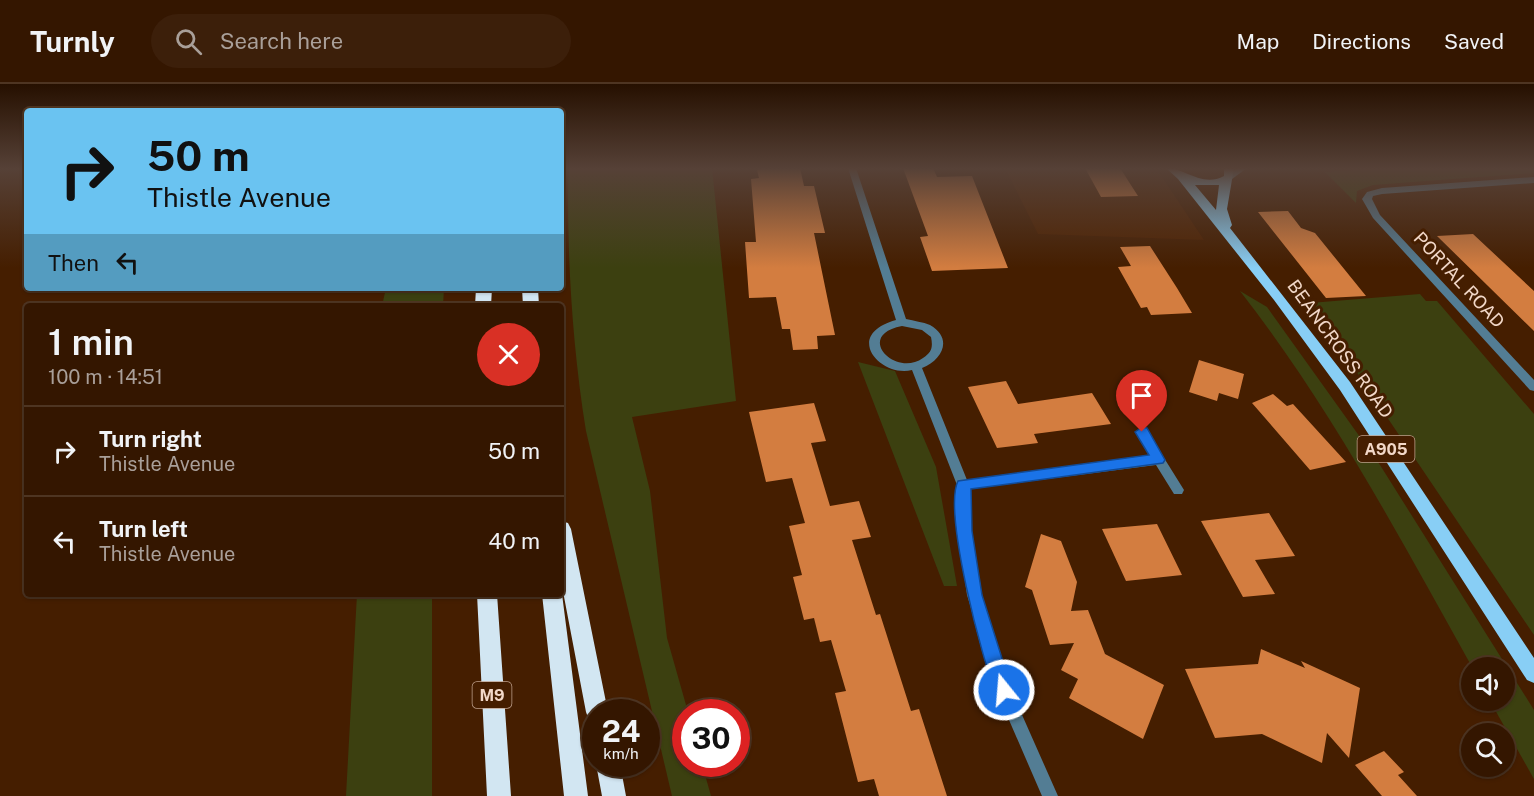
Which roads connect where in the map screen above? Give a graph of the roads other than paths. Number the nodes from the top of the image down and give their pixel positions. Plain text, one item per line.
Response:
1 (863, 201) edge
2 (1203, 201) edge
3 (1223, 201) edge
4 (1367, 201) edge
5 (1228, 231) junction
6 (902, 322) junction
7 (916, 366) junction
8 (1532, 382) edge
9 (1142, 432) dead end
10 (1158, 460) junction
11 (963, 485) junction
12 (1178, 490) dead end
13 (564, 544) edge
14 (487, 597) edge
15 (552, 597) edge
16 (1534, 674) edge
17 (594, 699) edge
18 (610, 777) edge
19 (499, 796) edge
20 (576, 796) edge
21 (614, 796) edge
22 (1050, 796) edge

1 - 6 street
2 - 5 main road, BEANCROSS ROAD / A905
3 - 5 main road, BEANCROSS ROAD / A905
4 - 8 street, PORTAL ROAD
5 - 16 main road, BEANCROSS ROAD / A905
6 - 7 street
6 - 7 street
7 - 11 street
9 - 10 street
10 - 11 street
10 - 12 street
11 - 22 street
13 - 17 highway
14 - 19 highway, M9
15 - 20 highway
18 - 21 highway

